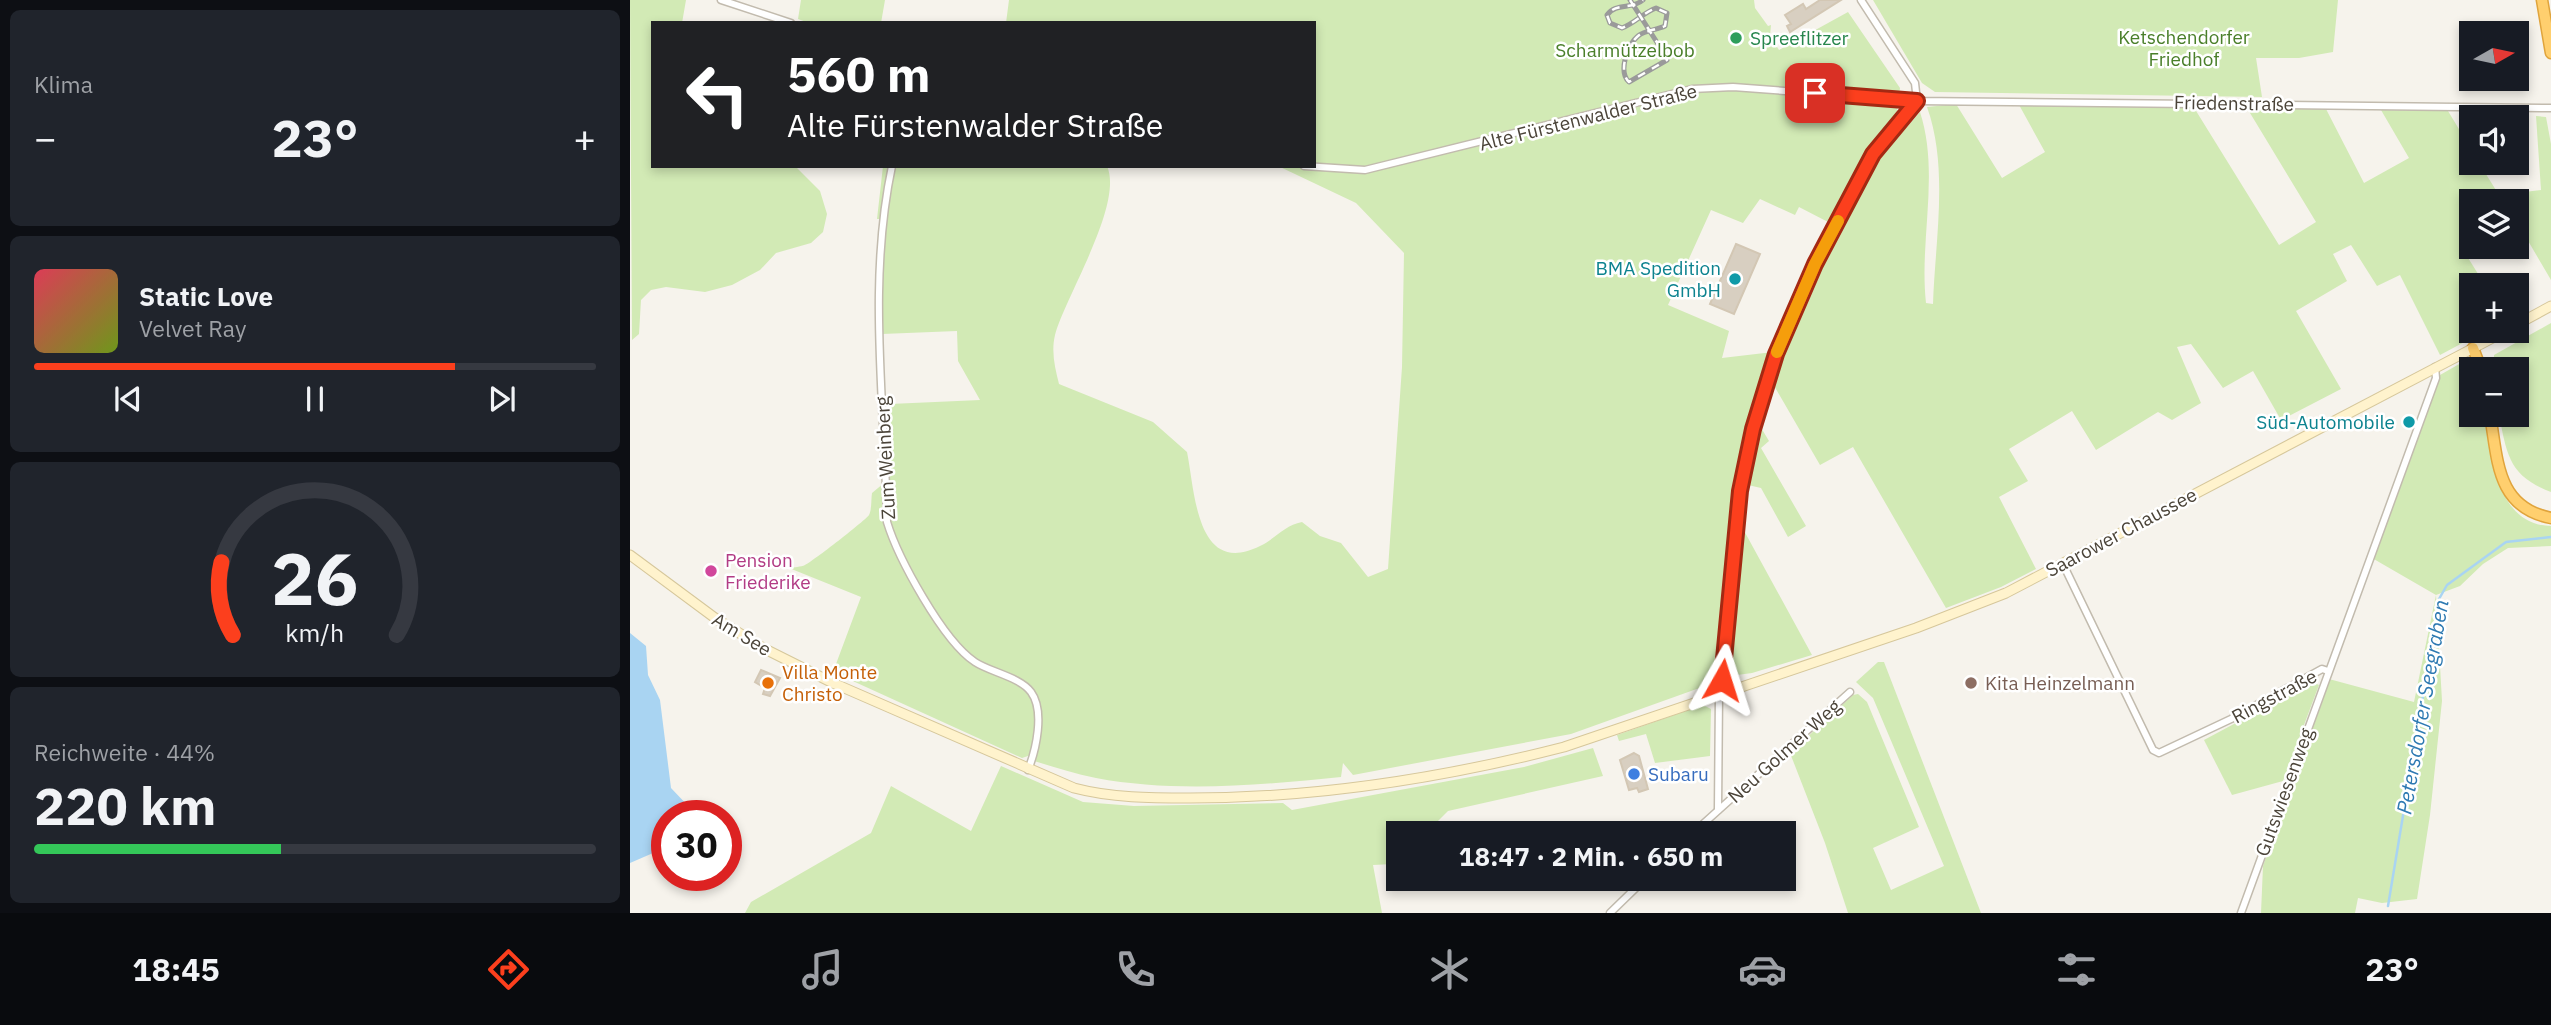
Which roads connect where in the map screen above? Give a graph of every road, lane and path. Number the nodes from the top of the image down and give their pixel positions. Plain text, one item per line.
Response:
1 (721, 0) edge
2 (1861, 0) edge
3 (2542, 0) edge
4 (785, 21) edge
5 (2551, 53) edge
6 (1917, 101) junction
7 (2551, 108) edge
8 (1316, 167) edge
9 (892, 168) edge
10 (2551, 306) edge
11 (2529, 318) edge
12 (2483, 343) edge
13 (2473, 348) junction
14 (2477, 357) edge
15 (2435, 367) junction
16 (2492, 427) edge
17 (2551, 518) edge
18 (630, 555) edge
19 (2063, 564) junction
20 (2328, 671) junction
21 (1850, 692) dead end
22 (1718, 694) junction
23 (1028, 770) junction
24 (1718, 810) junction
25 (1706, 821) edge
26 (1633, 891) edge
27 (1610, 913) edge
28 (2241, 913) edge

1 - 4 street
2 - 6 street
3 - 5 highway
6 - 7 street, Friedenstraße
6 - 8 street, Alte Fürstenwalder Straße
6 - 22 street, Neu Golmer Weg
9 - 23 street, Zum Weinberg
10 - 11 main road
12 - 13 main road, Saarower Chaussee
13 - 14 highway
13 - 15 main road, Saarower Chaussee
15 - 19 main road, Saarower Chaussee
15 - 20 street, Ringstraße
16 - 17 highway
18 - 23 main road, Am See
19 - 20 street, Ringstraße
19 - 22 main road, Saarower Chaussee
20 - 28 street, Gutswiesenweg
21 - 24 street, Neu Golmer Weg
22 - 23 main road, Saarower Chaussee
22 - 24 street, Neu Golmer Weg
24 - 25 street, Neu Golmer Weg
26 - 27 street

